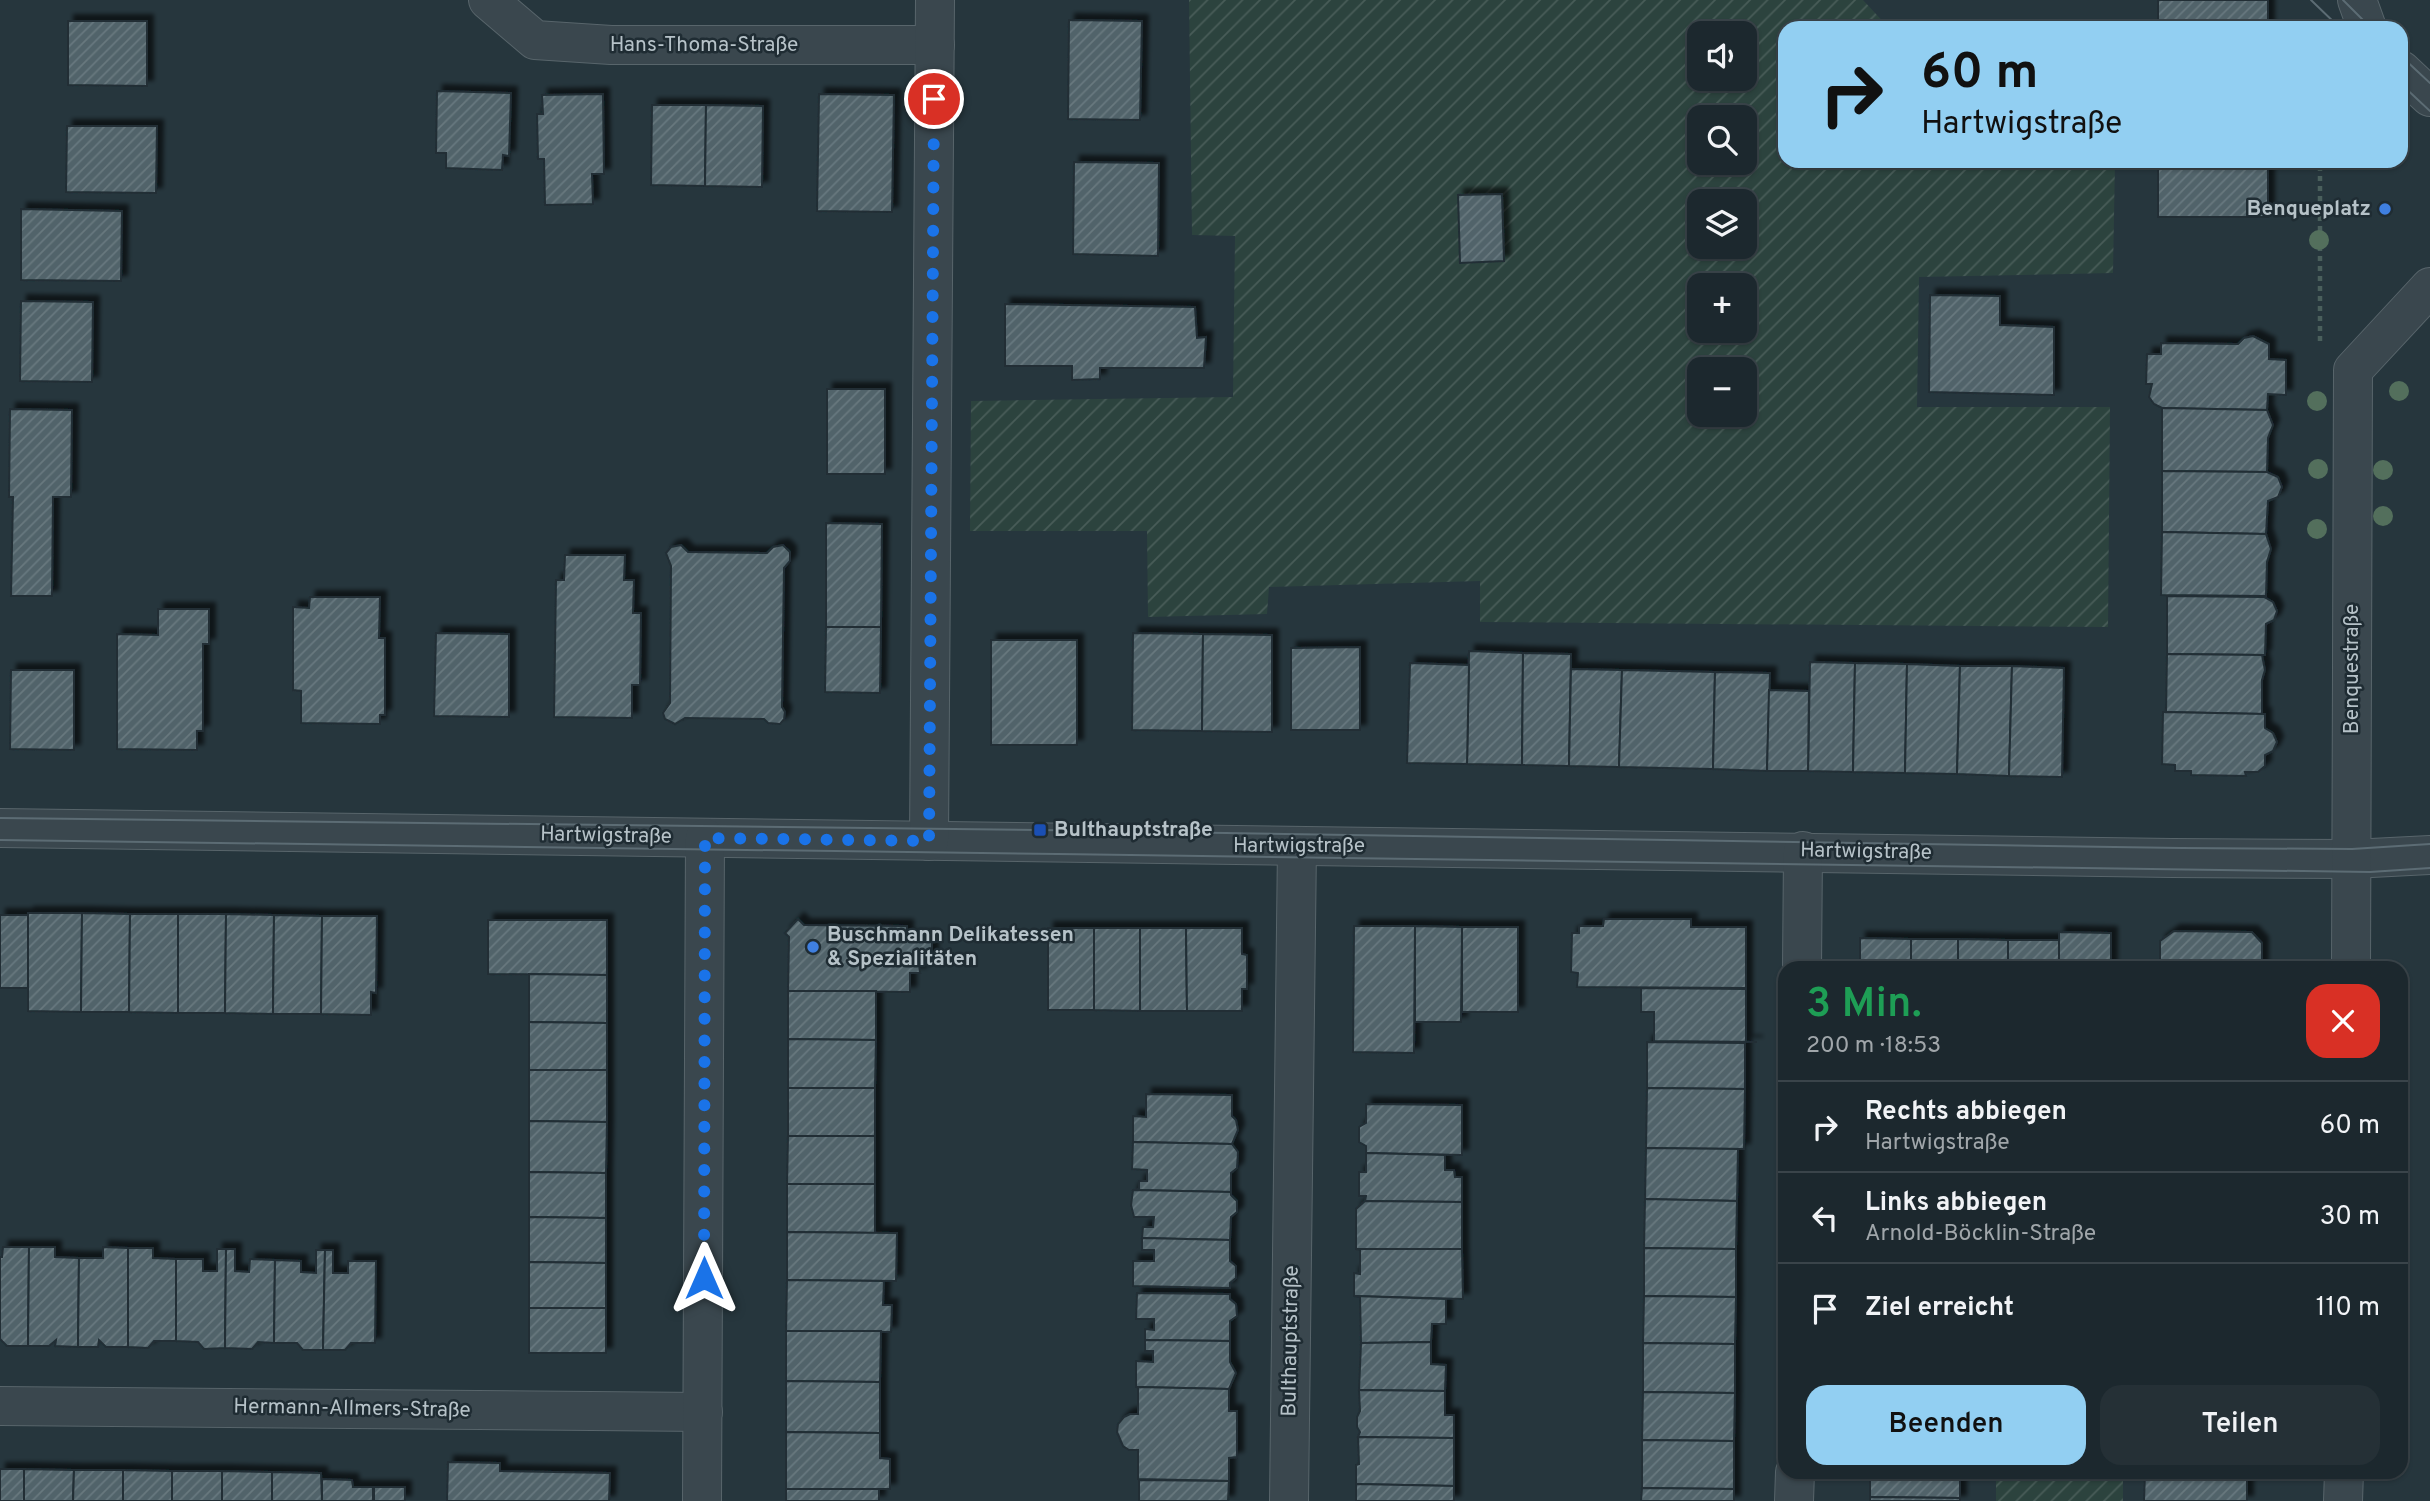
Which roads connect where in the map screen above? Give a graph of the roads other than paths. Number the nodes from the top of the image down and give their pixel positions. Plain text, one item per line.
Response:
1 (488, 0) edge
2 (935, 0) edge
3 (2357, 0) edge
4 (2364, 21) edge
5 (935, 45) junction
6 (2408, 77) edge
7 (2430, 97) edge
8 (2430, 287) edge
9 (0, 828) edge
10 (705, 838) junction
11 (929, 841) junction
12 (1297, 846) junction
13 (1803, 851) junction
14 (2430, 855) edge
15 (2352, 859) junction
16 (1802, 961) edge
17 (2351, 961) edge
18 (0, 1406) edge
19 (704, 1412) junction
20 (1795, 1479) edge
21 (2344, 1479) edge
22 (702, 1501) edge
23 (1289, 1501) edge
24 (1794, 1501) edge
25 (2343, 1501) edge

1 - 5 street, Hans-Thoma-Straße
2 - 5 street
3 - 4 street
5 - 11 street
6 - 7 street
8 - 15 street, Benquestraße
9 - 10 street, Hartwigstraße
10 - 11 street, Hartwigstraße
10 - 19 street
11 - 12 street, Hartwigstraße
12 - 13 street, Hartwigstraße
12 - 23 street, Bulthauptstraße
13 - 15 street, Hartwigstraße
13 - 16 street
14 - 15 street, Hartwigstraße
15 - 17 street, Benquestraße
18 - 19 street, Hermann-Allmers-Straße
19 - 22 street
20 - 24 street
21 - 25 street

